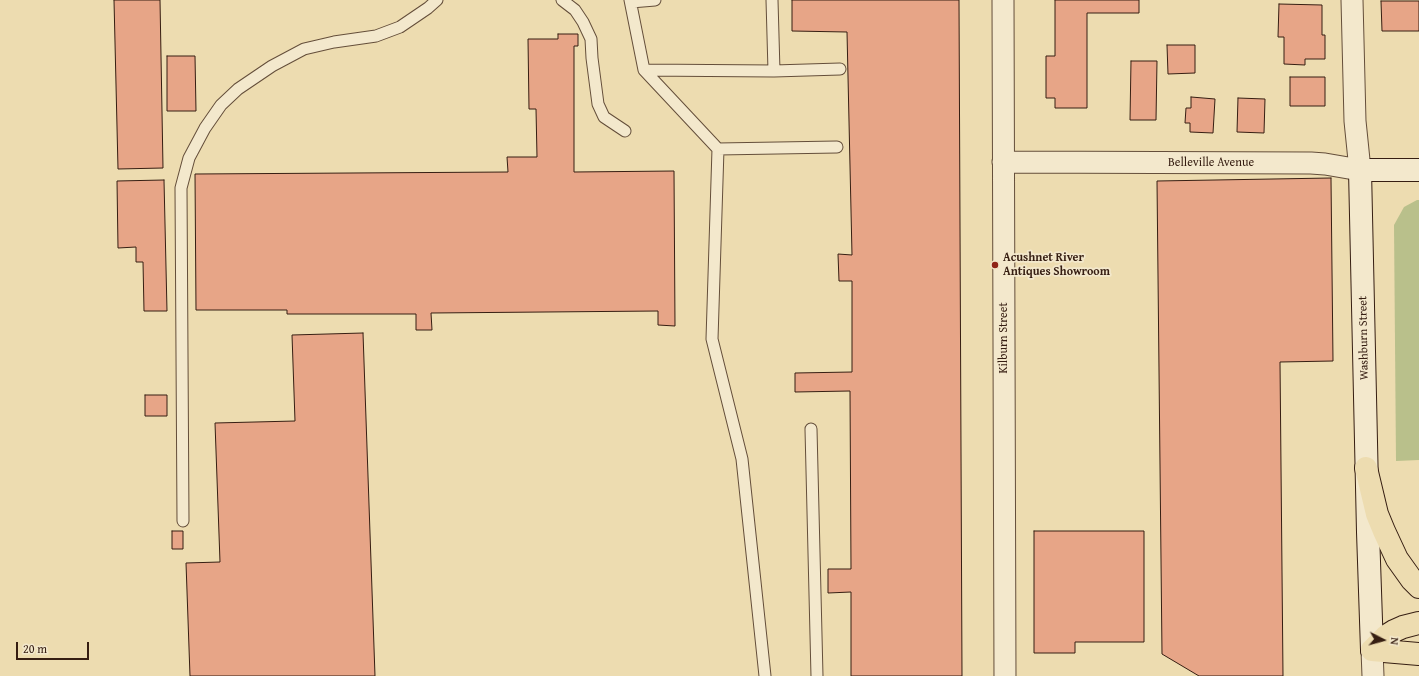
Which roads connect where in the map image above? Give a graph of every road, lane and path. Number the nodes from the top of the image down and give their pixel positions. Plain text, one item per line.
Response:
1 (437, 0) edge
2 (562, 0) edge
3 (656, 0) edge
4 (772, 0) edge
5 (1003, 0) edge
6 (1352, 0) edge
7 (631, 1) edge
8 (840, 69) dead end
9 (644, 70) junction
10 (774, 71) junction
11 (626, 131) dead end
12 (837, 147) dead end
13 (718, 149) junction
14 (1003, 162) junction
15 (1360, 170) junction
16 (1419, 170) edge
17 (811, 429) dead end
18 (1366, 468) junction
19 (183, 521) dead end
20 (1419, 587) edge
21 (1419, 623) edge
22 (1372, 650) junction
23 (1419, 654) edge
24 (765, 676) edge
25 (817, 676) edge
26 (1004, 676) edge
27 (1373, 676) edge

1 - 19 lane
2 - 11 lane
3 - 7 lane
4 - 10 lane
5 - 14 street, Kilburn Street
6 - 15 street, Washburn Street
7 - 9 lane
8 - 10 lane
9 - 10 lane
9 - 13 lane
12 - 13 lane
13 - 24 lane
14 - 15 street, Belleville Avenue
14 - 26 street, Kilburn Street
15 - 16 street, Belleville Avenue
15 - 18 street, Washburn Street
17 - 25 lane
18 - 20 highway
18 - 22 street, Washburn Street
21 - 22 highway
22 - 23 highway
22 - 27 street, Washburn Street

